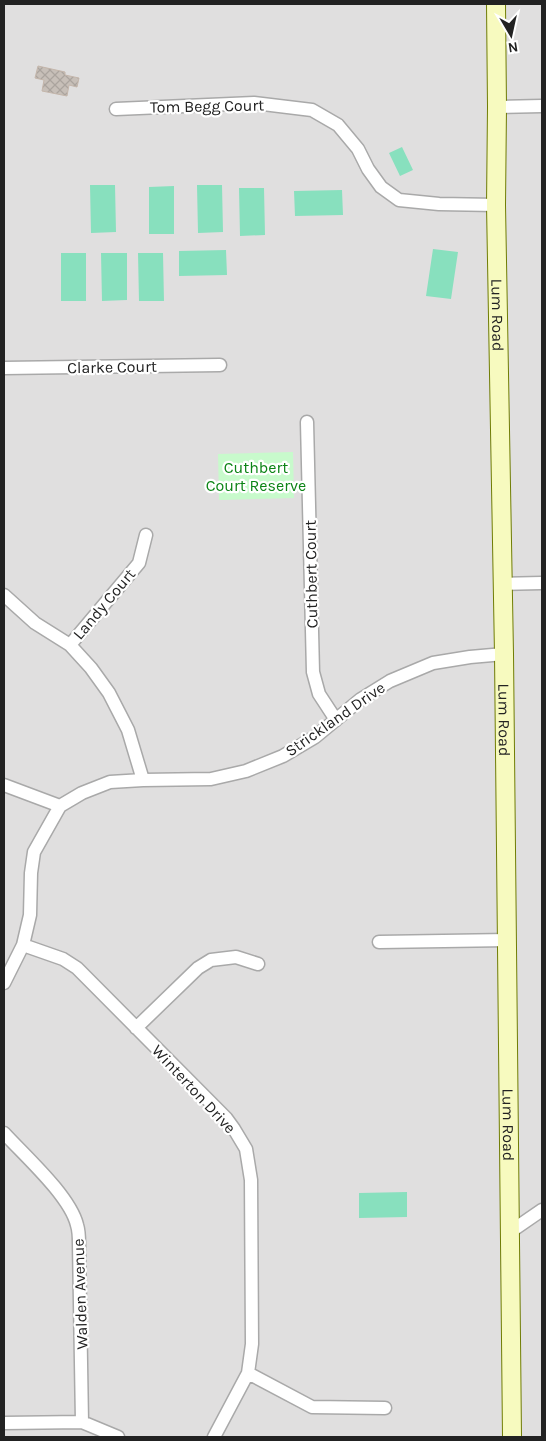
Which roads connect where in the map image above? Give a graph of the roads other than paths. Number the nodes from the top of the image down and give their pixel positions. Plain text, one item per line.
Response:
1 (496, 4) edge
2 (542, 106) edge
3 (497, 107) junction
4 (116, 109) dead end
5 (496, 205) junction
6 (220, 365) dead end
7 (4, 368) edge
8 (307, 422) dead end
9 (146, 534) dead end
10 (542, 583) edge
11 (503, 584) junction
12 (4, 594) edge
13 (70, 645) junction
14 (504, 654) junction
15 (336, 720) junction
16 (143, 780) junction
17 (4, 785) edge
18 (60, 806) junction
19 (508, 940) junction
20 (380, 942) dead end
21 (23, 945) junction
22 (258, 964) dead end
23 (4, 983) edge
24 (136, 1028) junction
25 (4, 1133) edge
26 (542, 1210) edge
27 (510, 1232) junction
28 (248, 1373) junction
29 (385, 1408) dead end
30 (82, 1422) junction
31 (4, 1423) edge
32 (118, 1437) edge
33 (214, 1437) edge
34 (512, 1437) edge

1 - 3 street, Lum Road
2 - 3 street
3 - 5 street, Lum Road
4 - 5 street, Tom Begg Court
5 - 11 street, Lum Road
6 - 7 street, Clarke Court
8 - 15 street, Cuthbert Court
9 - 13 street, Landy Court
10 - 11 street
11 - 14 street, Lum Road
12 - 13 street
13 - 16 street
14 - 15 street, Strickland Drive
14 - 19 street, Lum Road
15 - 16 street, Strickland Drive
16 - 18 street, Strickland Drive
17 - 18 street
18 - 21 street, Strickland Drive
19 - 20 street
19 - 27 street, Lum Road
21 - 23 street, Strickland Drive
21 - 24 street, Winterton Drive
22 - 24 street
24 - 28 street, Winterton Drive
25 - 30 street, Walden Avenue
26 - 27 street
27 - 34 street, Lum Road
28 - 29 street
28 - 33 street, Winterton Drive
30 - 31 street
30 - 32 street

